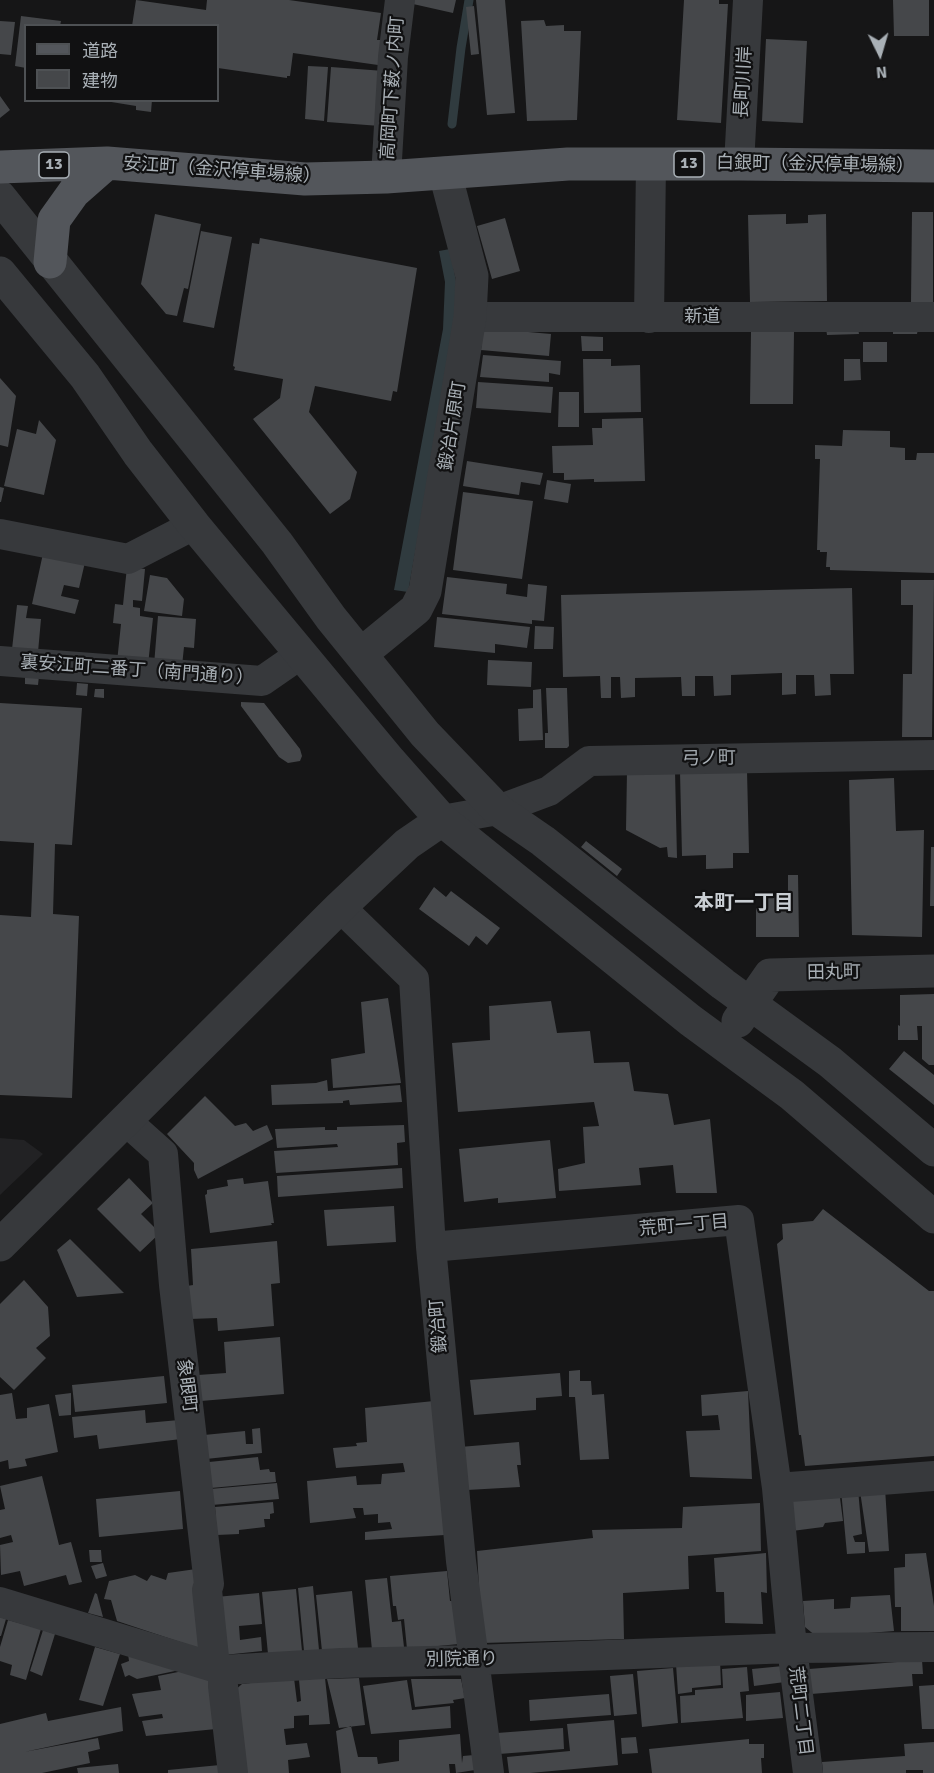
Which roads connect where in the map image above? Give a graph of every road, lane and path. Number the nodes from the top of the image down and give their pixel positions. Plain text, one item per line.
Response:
1 (396, 0) edge
2 (748, 0) edge
3 (107, 163) junction
4 (651, 164) junction
5 (739, 164) junction
6 (934, 166) edge
7 (0, 168) edge
8 (445, 173) junction
9 (386, 177) junction
10 (0, 197) edge
11 (50, 262) junction
12 (2, 279) edge
13 (470, 317) junction
14 (934, 317) edge
15 (649, 318) junction
16 (194, 525) junction
17 (0, 534) edge
18 (301, 654) junction
19 (362, 654) junction
20 (0, 661) edge
21 (934, 755) edge
22 (498, 810) junction
23 (442, 820) junction
24 (340, 907) junction
25 (934, 971) edge
26 (749, 1004) junction
27 (723, 1043) junction
28 (125, 1120) junction
29 (934, 1150) edge
30 (934, 1217) edge
31 (0, 1245) edge
32 (431, 1247) junction
33 (934, 1476) edge
34 (777, 1488) junction
35 (0, 1602) edge
36 (934, 1647) edge
37 (792, 1648) junction
38 (475, 1660) junction
39 (219, 1669) junction
40 (233, 1773) edge
41 (489, 1773) edge
42 (808, 1773) edge

1 - 9 street, 高岡町下薮ノ内町
2 - 5 street, 長町川岸
3 - 7 main road, 安江町（金沢停車場線） / 13
3 - 9 main road, 安江町（金沢停車場線） / 13
3 - 11 main road
4 - 5 main road, 白銀町（金沢停車場線） / 13
4 - 8 main road, 白銀町（金沢停車場線） / 13
4 - 15 street
5 - 6 main road, 白銀町（金沢停車場線） / 13
8 - 9 main road, 安江町（金沢停車場線） / 13
8 - 13 street, 鍛冶片原町
10 - 11 street
11 - 19 street
12 - 16 street
13 - 15 street, 新道
13 - 19 street, 鍛冶片原町
14 - 15 street, 新道
16 - 17 street
16 - 18 street
18 - 20 street, 裏安江町二番丁（南門通り）
18 - 23 street
19 - 22 street
21 - 22 street, 弓ノ町
22 - 23 street, 弓ノ町
22 - 26 street
23 - 24 street
23 - 27 street
24 - 28 street
24 - 32 street, 鍛冶町
25 - 26 street, 田丸町
26 - 27 street
26 - 29 street
27 - 30 street
28 - 31 street
28 - 39 street, 象眼町
32 - 34 street, 荒町一丁目
32 - 38 street, 鍛冶町
33 - 34 street
34 - 37 street, 荒町二丁目
35 - 39 street, 別院通り
36 - 37 street, 別院通り
37 - 38 street, 別院通り
37 - 42 street, 荒町二丁目
38 - 39 street, 別院通り
38 - 41 street, 鍛冶町
39 - 40 street, 象眼町

